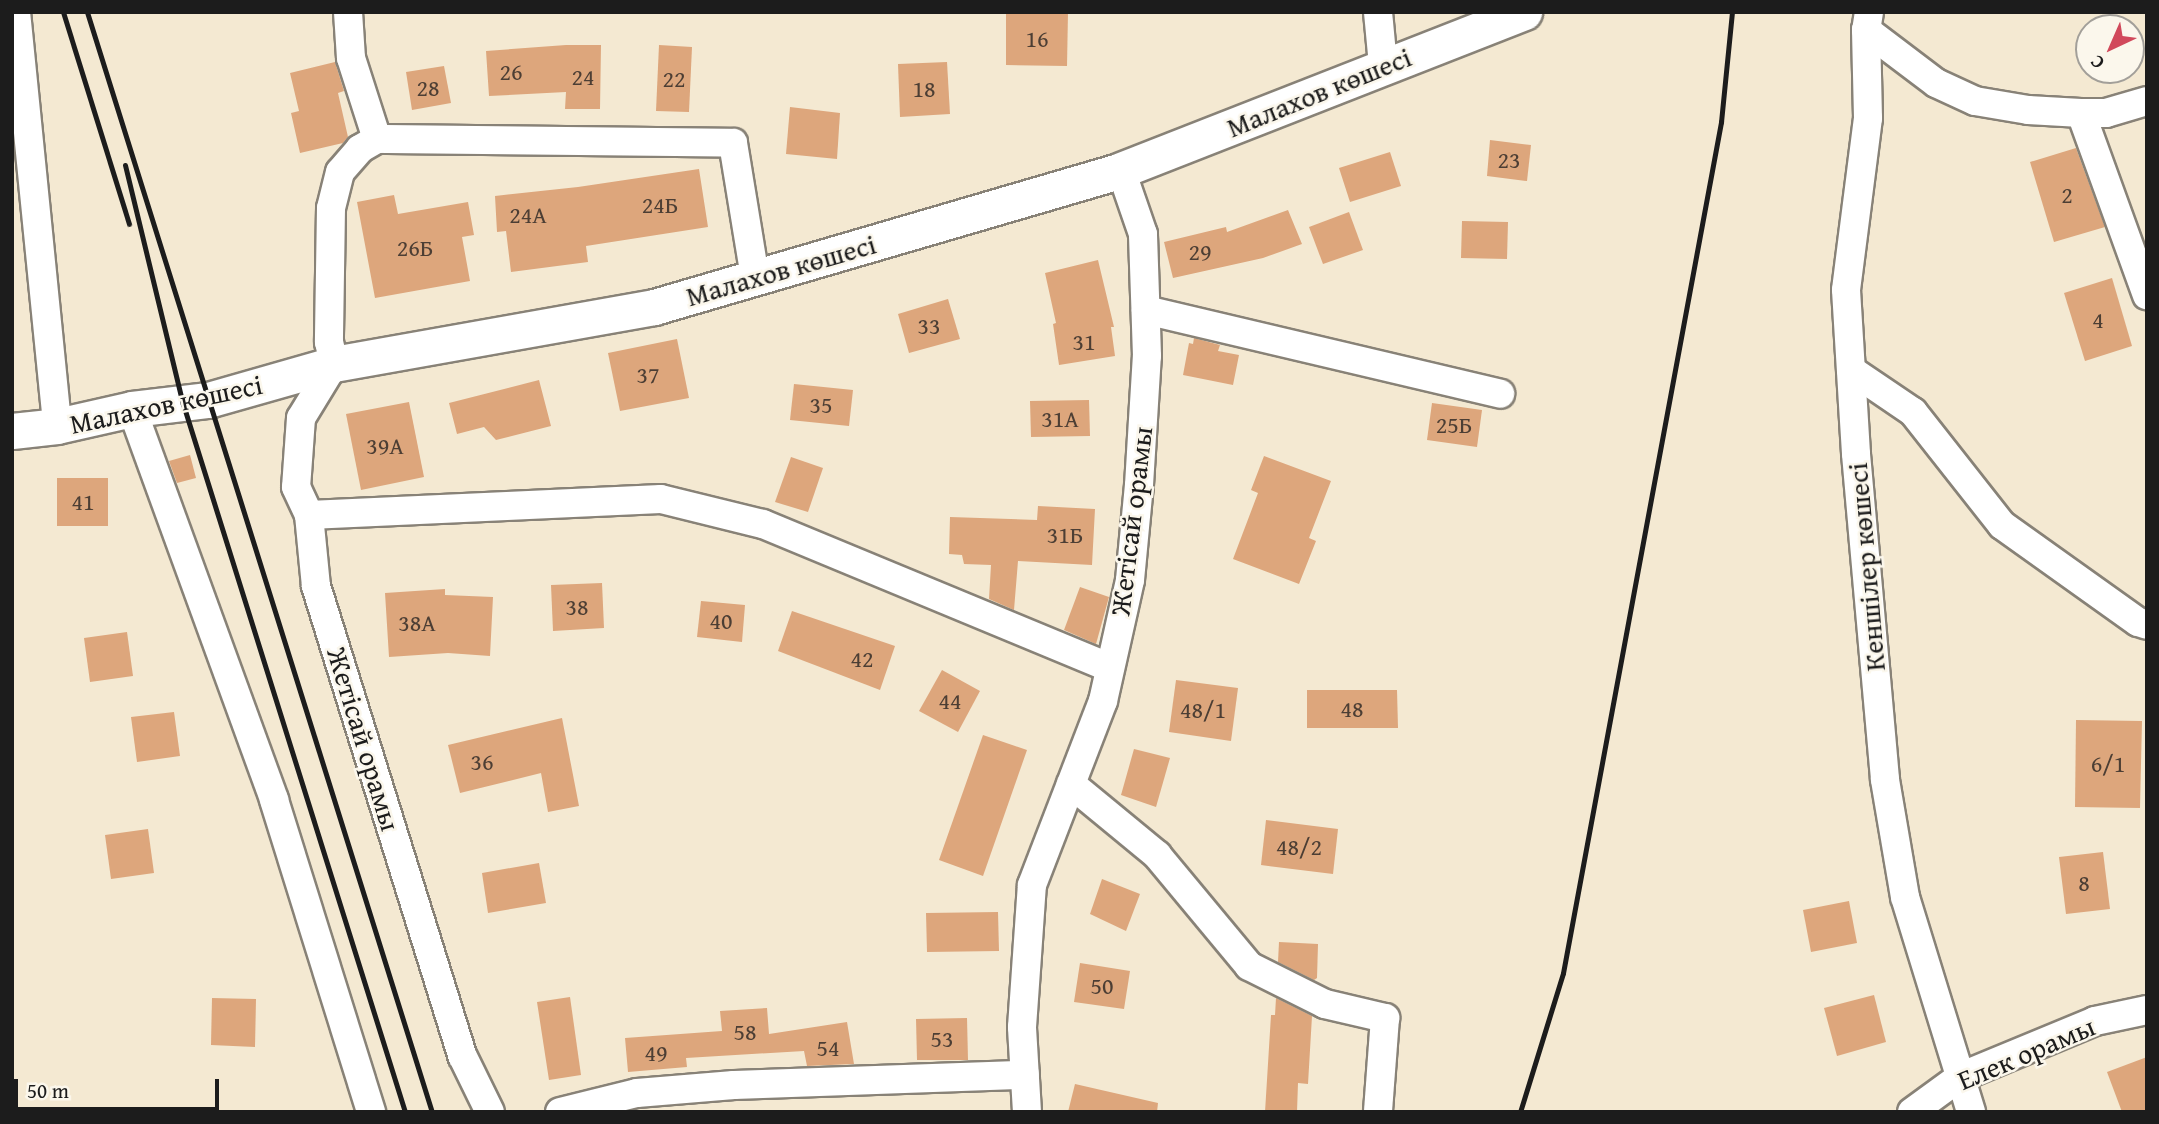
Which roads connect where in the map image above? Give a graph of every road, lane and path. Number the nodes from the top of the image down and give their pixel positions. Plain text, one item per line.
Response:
1 (16, 12) edge
2 (348, 12) edge
3 (1378, 12) edge
4 (1524, 12) edge
5 (1868, 21) edge
6 (1383, 65) junction
7 (2147, 101) edge
8 (2081, 113) junction
9 (377, 139) junction
10 (1121, 170) junction
11 (755, 277) junction
12 (2147, 295) edge
13 (1146, 310) junction
14 (334, 364) junction
15 (1851, 370) junction
16 (1500, 394) dead end
17 (132, 409) junction
18 (57, 426) junction
19 (12, 431) edge
20 (309, 516) junction
21 (2147, 625) edge
22 (1108, 667) junction
23 (1071, 783) junction
24 (2147, 1010) edge
25 (1025, 1075) junction
26 (1960, 1076) junction
27 (371, 1112) edge
28 (489, 1112) edge
29 (560, 1112) edge
30 (1027, 1112) edge
31 (1378, 1112) edge
32 (1912, 1112) edge
33 (1971, 1112) edge

1 - 18 street
2 - 9 street
3 - 6 street
4 - 6 main road, Малахов көшесі
5 - 8 street
5 - 15 street, Кеншілер көшесі
6 - 10 main road, Малахов көшесі
7 - 8 street
8 - 12 street
9 - 11 street
9 - 14 street
10 - 11 main road, Малахов көшесі
10 - 13 street, Жетісай орамы
11 - 14 main road, Малахов көшесі
13 - 16 street
13 - 22 street, Жетісай орамы
14 - 17 main road, Малахов көшесі
14 - 20 street, Жетісай орамы
15 - 21 street
15 - 26 street, Кеншілер көшесі
17 - 18 main road, Малахов көшесі
17 - 27 street
18 - 19 main road, Малахов көшесі
20 - 22 street
20 - 28 street, Жетісай орамы
22 - 23 street, Жетісай орамы
23 - 25 street, Жетісай орамы
23 - 31 street
24 - 26 street, Елек орамы
25 - 29 street
25 - 30 street, Жетісай орамы
26 - 32 street, Елек орамы
26 - 33 street, Кеншілер көшесі

